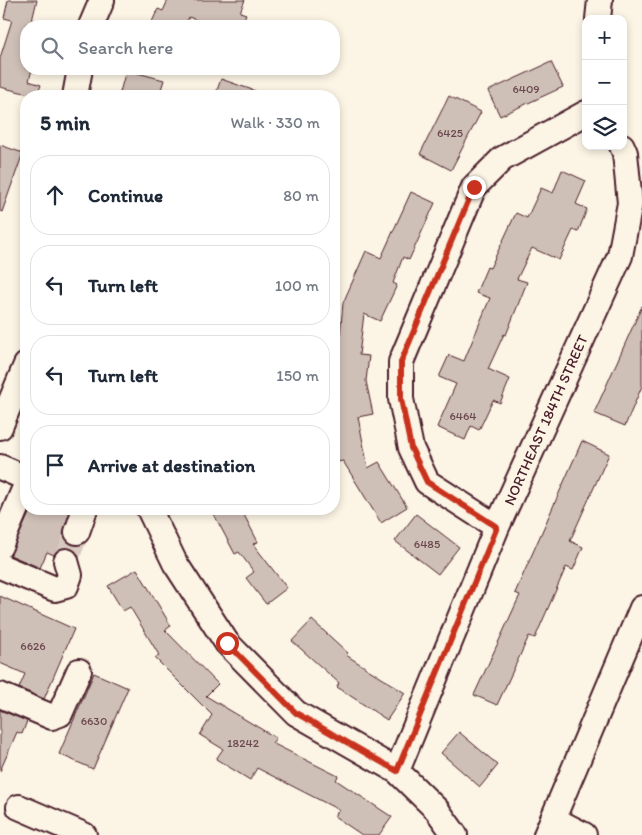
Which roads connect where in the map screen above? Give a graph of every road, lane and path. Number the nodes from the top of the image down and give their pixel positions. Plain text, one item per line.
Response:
1 (102, 0) edge
2 (600, 0) edge
3 (598, 15) edge
4 (94, 20) edge
5 (79, 75) edge
6 (76, 90) edge
7 (582, 115) edge
8 (624, 150) edge
9 (20, 381) edge
10 (13, 399) edge
11 (0, 427) edge
12 (0, 467) edge
13 (20, 475) edge
14 (20, 499) edge
15 (83, 515) edge
16 (152, 515) edge
17 (497, 527) junction
18 (77, 532) tunnel mouth
19 (0, 546) edge
20 (66, 561) tunnel mouth
21 (0, 566) edge
22 (642, 608) edge
23 (79, 671) dead end
24 (0, 695) edge
25 (397, 771) junction
26 (19, 807) dead end
27 (549, 827) edge
28 (84, 835) edge
29 (455, 835) edge
30 (584, 835) edge

1 - 4 street
2 - 3 street
5 - 6 street
7 - 17 street
8 - 17 street, NORTHEAST 184TH STREET
9 - 10 street
10 - 11 street
12 - 13 street
14 - 19 street
15 - 18 street
16 - 25 street
17 - 25 street, NORTHEAST 184TH STREET
20 - 21 street
22 - 27 street
23 - 24 street
25 - 29 street
26 - 28 street
27 - 30 street

